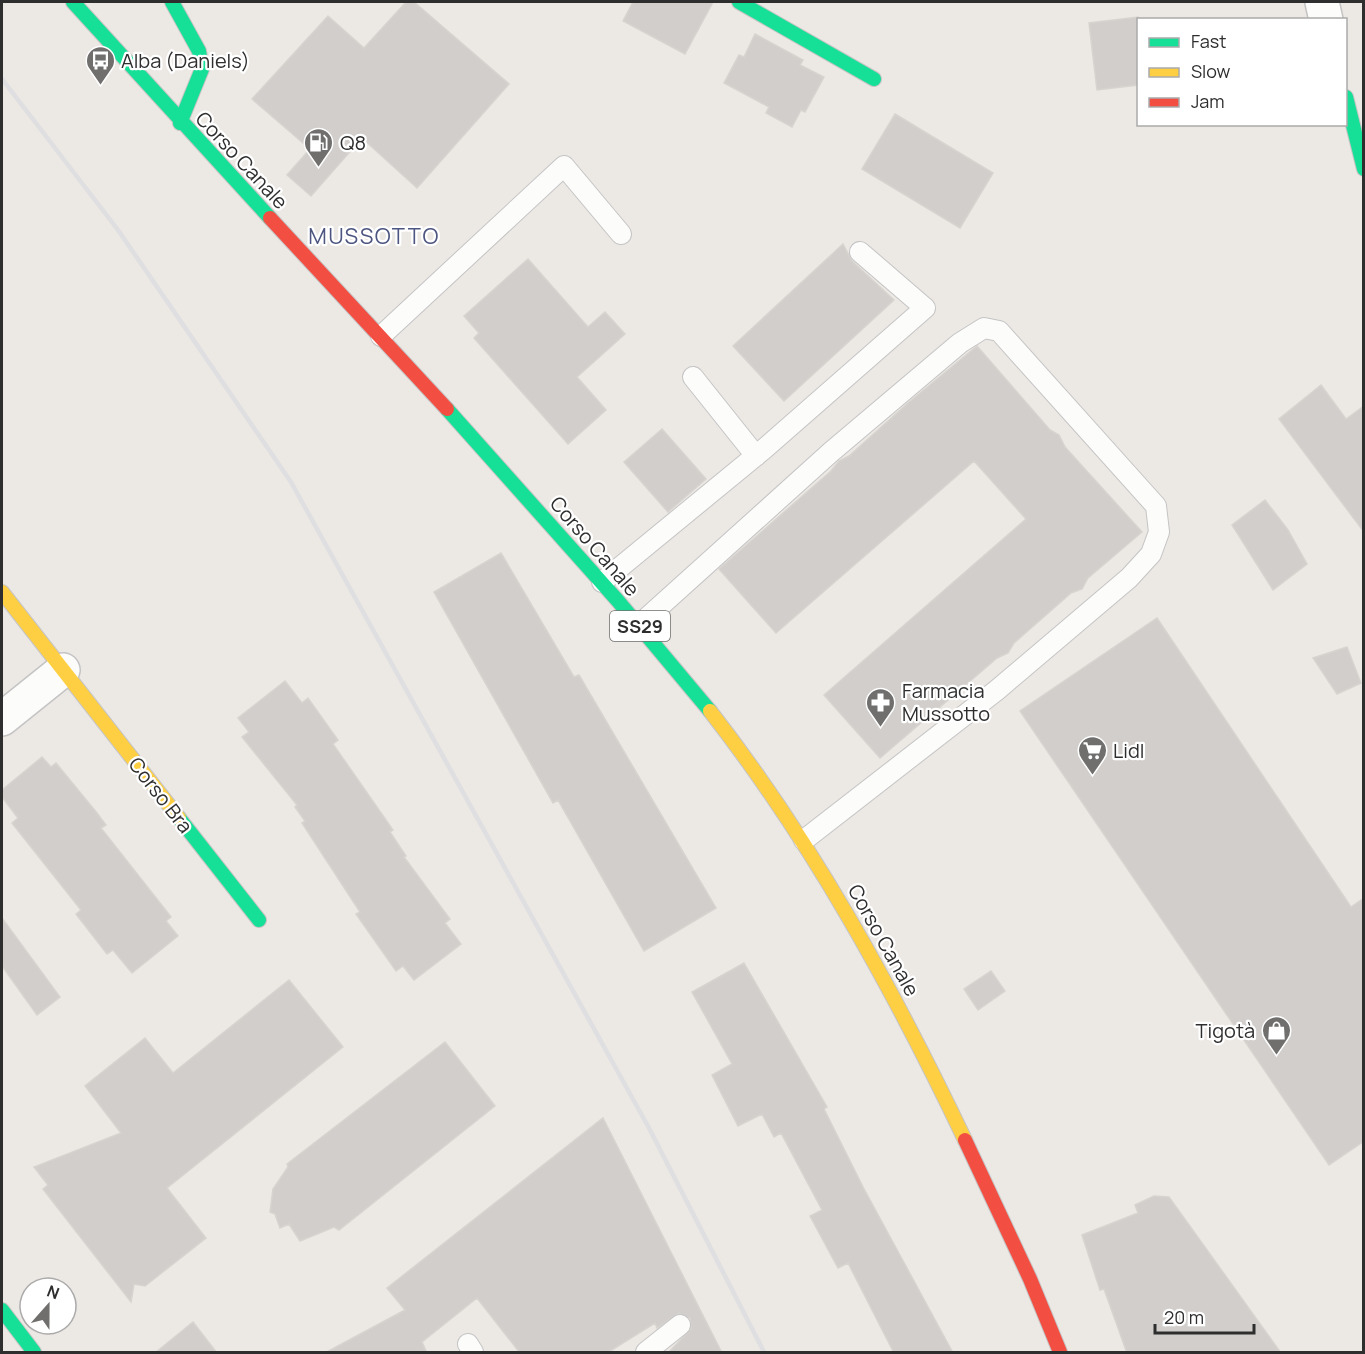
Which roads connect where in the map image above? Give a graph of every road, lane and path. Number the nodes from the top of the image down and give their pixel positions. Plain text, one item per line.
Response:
1 (73, 2) edge
2 (172, 2) edge
3 (739, 2) edge
4 (1322, 2) edge
5 (1326, 18) edge
6 (874, 79) dead end
7 (1347, 101) edge
8 (180, 123) junction
9 (1364, 169) edge
10 (621, 234) dead end
11 (860, 252) dead end
12 (381, 336) junction
13 (693, 377) dead end
14 (756, 456) junction
15 (602, 582) junction
16 (2, 592) edge
17 (639, 625) junction
18 (63, 670) junction
19 (2, 719) edge
20 (804, 840) junction
21 (259, 920) dead end
22 (2, 1310) edge
23 (680, 1325) dead end
24 (34, 1353) edge
25 (646, 1353) edge
26 (1060, 1353) edge

1 - 8 main road, Corso Canale / SS29
2 - 8 main road
3 - 6 main road
4 - 5 street
7 - 9 main road
8 - 12 main road, Corso Canale / SS29
10 - 12 lane
11 - 14 lane
12 - 15 main road, Corso Canale / SS29
13 - 14 lane
14 - 15 lane
15 - 17 main road, Corso Canale / SS29
16 - 18 main road, Corso Bra
17 - 20 main road, Corso Canale / SS29
17 - 20 lane
18 - 19 street
18 - 21 main road, Corso Bra
20 - 26 main road, Corso Canale / SS29
22 - 24 main road
23 - 25 lane

